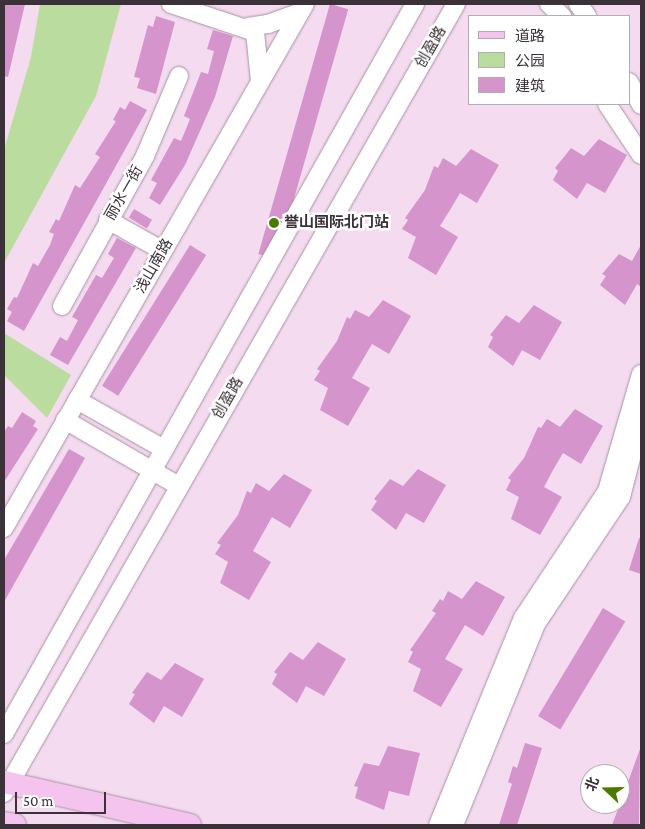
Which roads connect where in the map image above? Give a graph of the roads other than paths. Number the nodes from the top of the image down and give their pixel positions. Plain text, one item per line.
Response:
1 (415, 4) edge
2 (456, 4) edge
3 (548, 4) edge
4 (578, 4) edge
5 (179, 5) edge
6 (302, 9) edge
7 (561, 15) edge
8 (586, 15) edge
9 (248, 26) junction
10 (179, 76) dead end
11 (260, 82) junction
12 (630, 84) edge
13 (608, 105) edge
14 (641, 105) edge
15 (641, 155) edge
16 (108, 220) junction
17 (163, 251) junction
18 (62, 306) dead end
19 (641, 374) edge
20 (77, 400) junction
21 (641, 419) edge
22 (65, 420) junction
23 (164, 450) junction
24 (152, 471) junction
25 (178, 486) junction
26 (4, 528) edge
27 (4, 734) edge
28 (6, 786) edge
29 (125, 810) junction
30 (4, 823) edge
31 (15, 825) edge
32 (105, 825) edge
33 (190, 825) edge
34 (438, 825) edge
35 (454, 825) edge

1 - 23 street, 创盈路
2 - 25 street, 创盈路
3 - 7 street
4 - 8 street
5 - 9 street
6 - 9 street
6 - 11 street, 浅山南路
9 - 11 street
10 - 16 street, 丽水一街
11 - 17 street, 浅山南路
12 - 14 street
13 - 15 street
16 - 17 street
16 - 18 street, 丽水一街
17 - 20 street, 浅山南路
19 - 34 street
20 - 22 street, 浅山南路
20 - 23 street
21 - 35 street
22 - 24 street
22 - 26 street, 浅山南路
23 - 24 street, 创盈路
24 - 25 street
24 - 27 street, 创盈路
25 - 28 street, 创盈路
28 - 29 main road
29 - 32 main road
29 - 33 main road
30 - 31 main road

